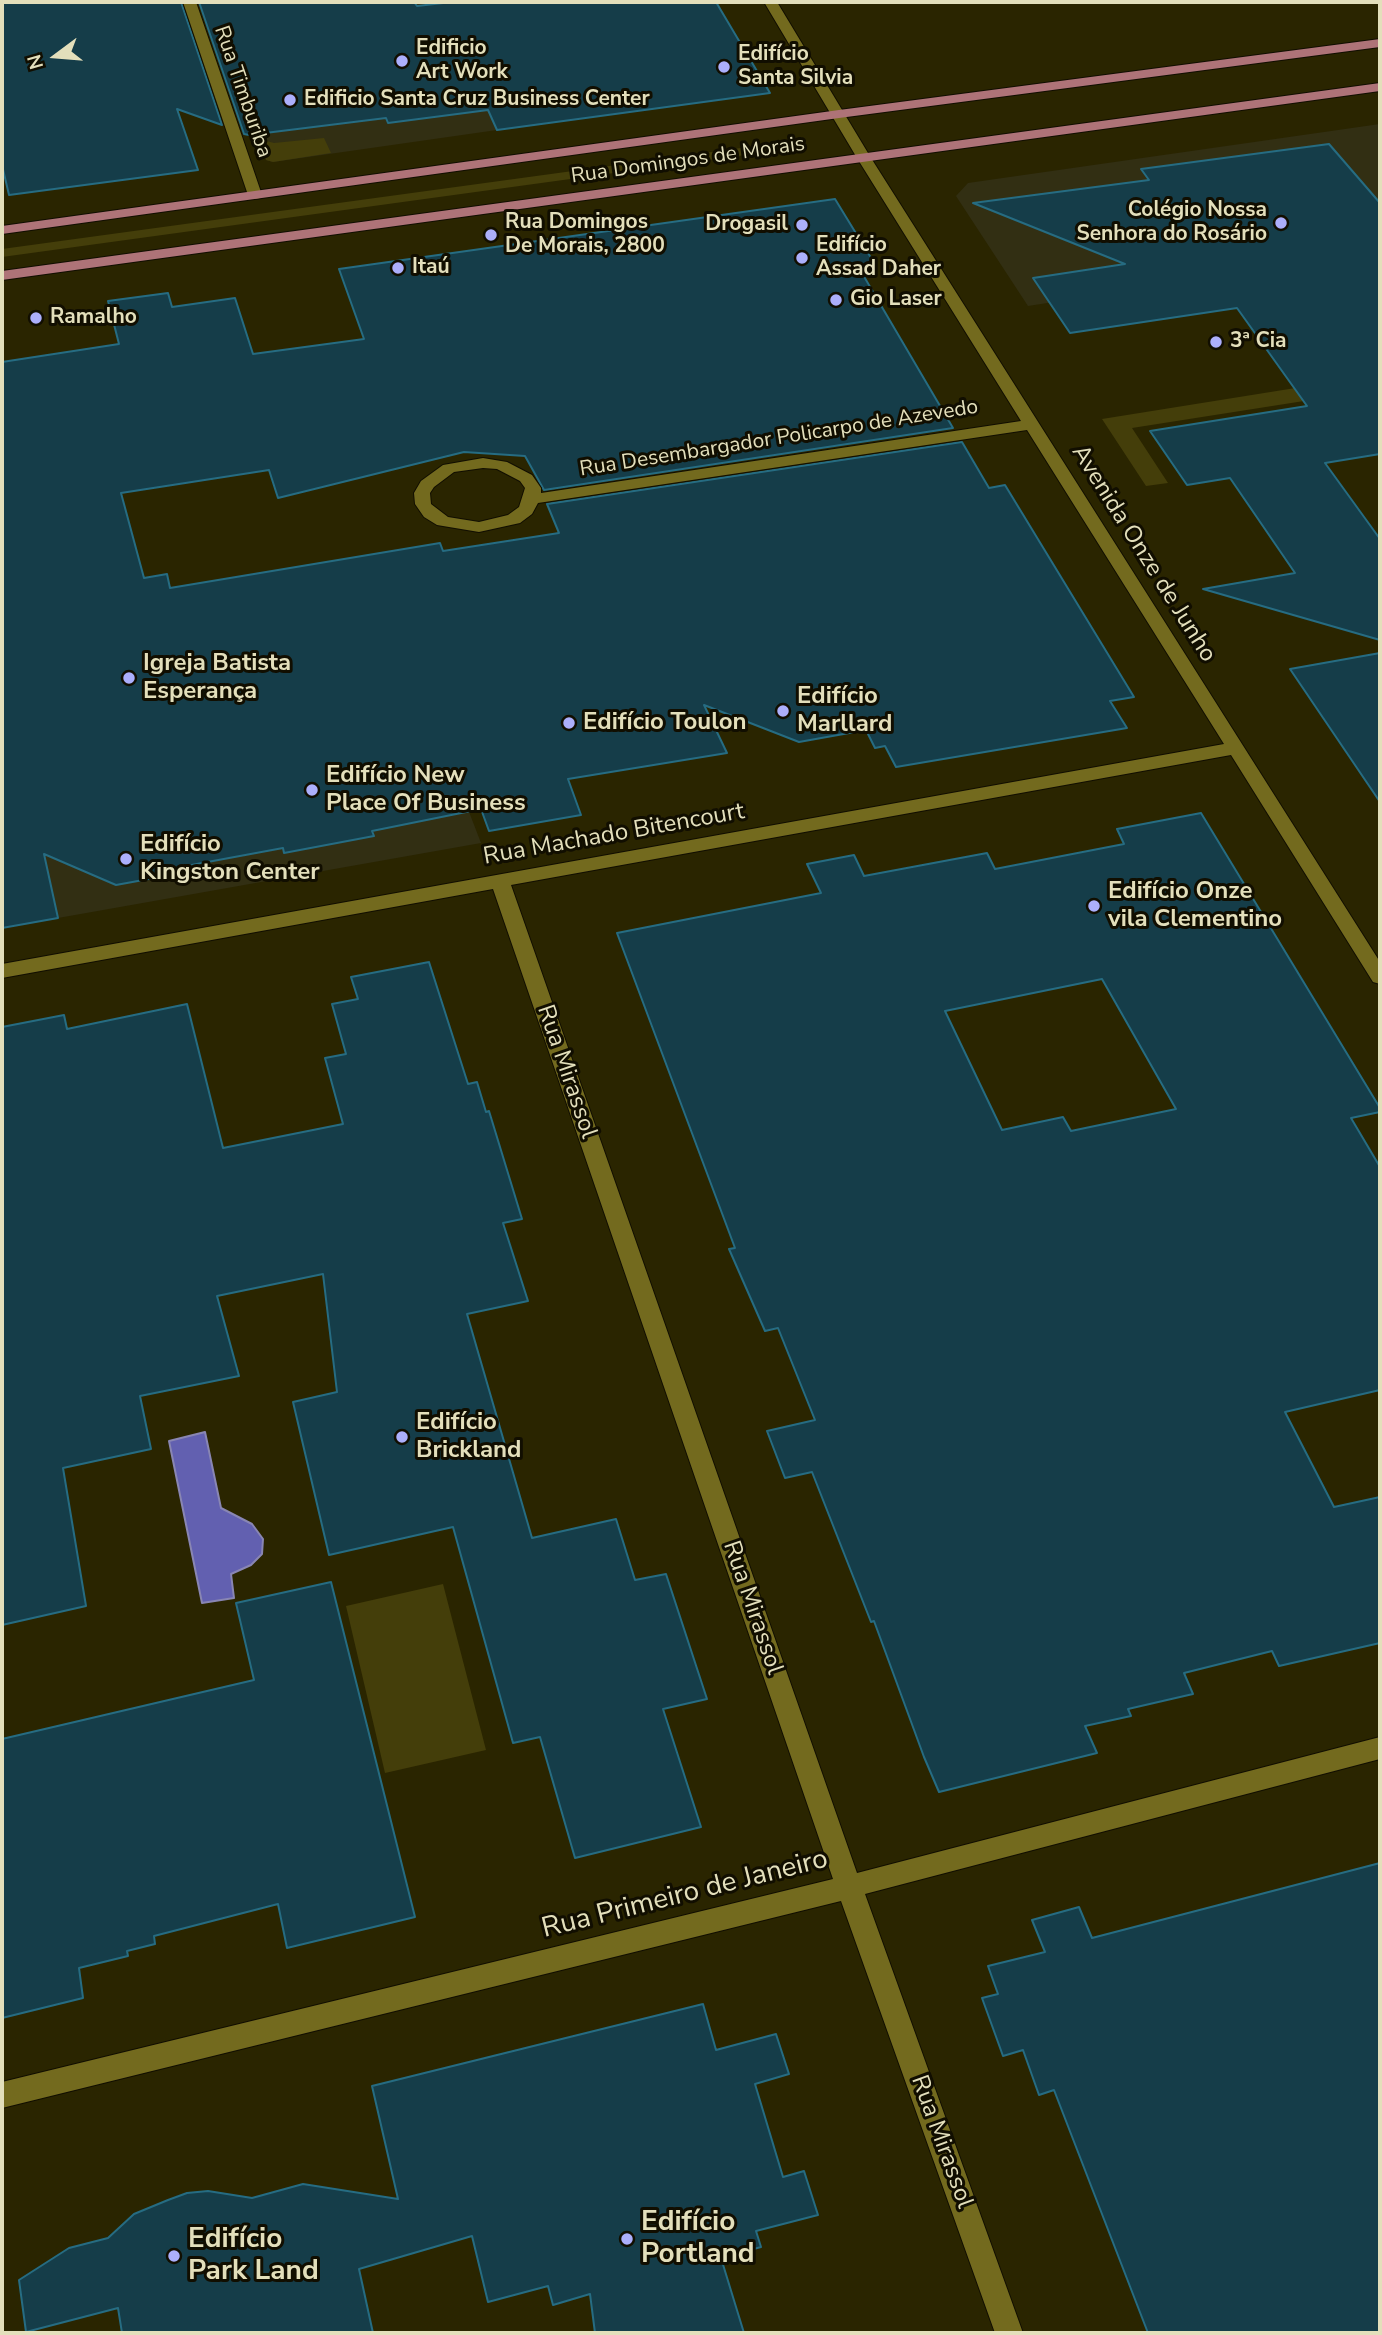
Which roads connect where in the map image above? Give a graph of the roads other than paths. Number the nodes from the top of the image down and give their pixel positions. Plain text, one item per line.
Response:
1 (189, 2) edge
2 (770, 2) edge
3 (1380, 43) edge
4 (1380, 87) edge
5 (839, 114) junction
6 (864, 158) junction
7 (255, 195) junction
8 (2, 230) edge
9 (2, 276) edge
10 (1032, 424) junction
11 (532, 499) junction
12 (1236, 748) junction
13 (500, 880) junction
14 (2, 971) edge
15 (1380, 977) edge
16 (1380, 1748) edge
17 (849, 1887) junction
18 (2, 2095) edge
19 (1009, 2333) edge

1 - 7 street, Rua Timburiba
2 - 5 street, Avenida Onze de Junho
3 - 5 main road, Rua Domingos de Morais
4 - 6 main road, Rua Domingos de Morais
5 - 6 street, Avenida Onze de Junho
5 - 7 main road, Rua Domingos de Morais
6 - 9 main road, Rua Domingos de Morais
6 - 10 street, Avenida Onze de Junho
7 - 8 main road, Rua Domingos de Morais
10 - 11 street, Rua Desembargador Policarpo de Azevedo
10 - 12 street, Avenida Onze de Junho
11 - 11 street
12 - 13 street, Rua Machado Bitencourt
12 - 15 street, Avenida Onze de Junho
13 - 14 street, Rua Machado Bitencourt
13 - 17 street, Rua Mirassol
16 - 17 street, Rua Primeiro de Janeiro
17 - 18 street, Rua Primeiro de Janeiro
17 - 19 street, Rua Mirassol

